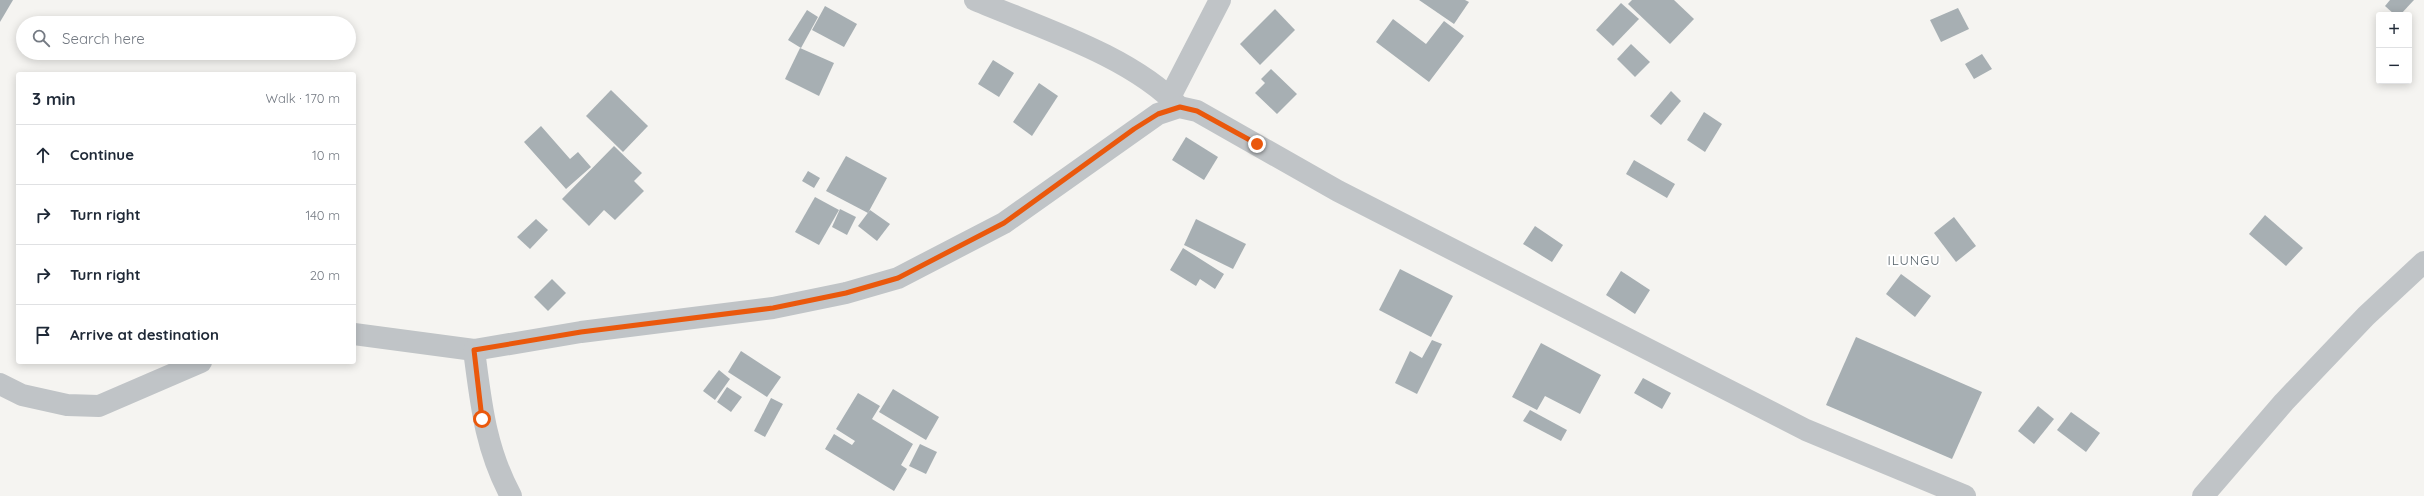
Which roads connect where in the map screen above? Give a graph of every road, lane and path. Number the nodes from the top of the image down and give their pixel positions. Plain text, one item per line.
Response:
1 (975, 0) edge
2 (1220, 0) edge
3 (1175, 102) junction
4 (2424, 262) edge
5 (356, 334) edge
6 (474, 350) junction
7 (196, 364) edge
8 (0, 384) edge
9 (511, 496) edge
10 (1965, 496) edge
11 (2203, 496) edge

1 - 3 street
2 - 3 street
3 - 6 street
3 - 10 street
4 - 11 street
5 - 6 street
6 - 9 street
7 - 8 street

